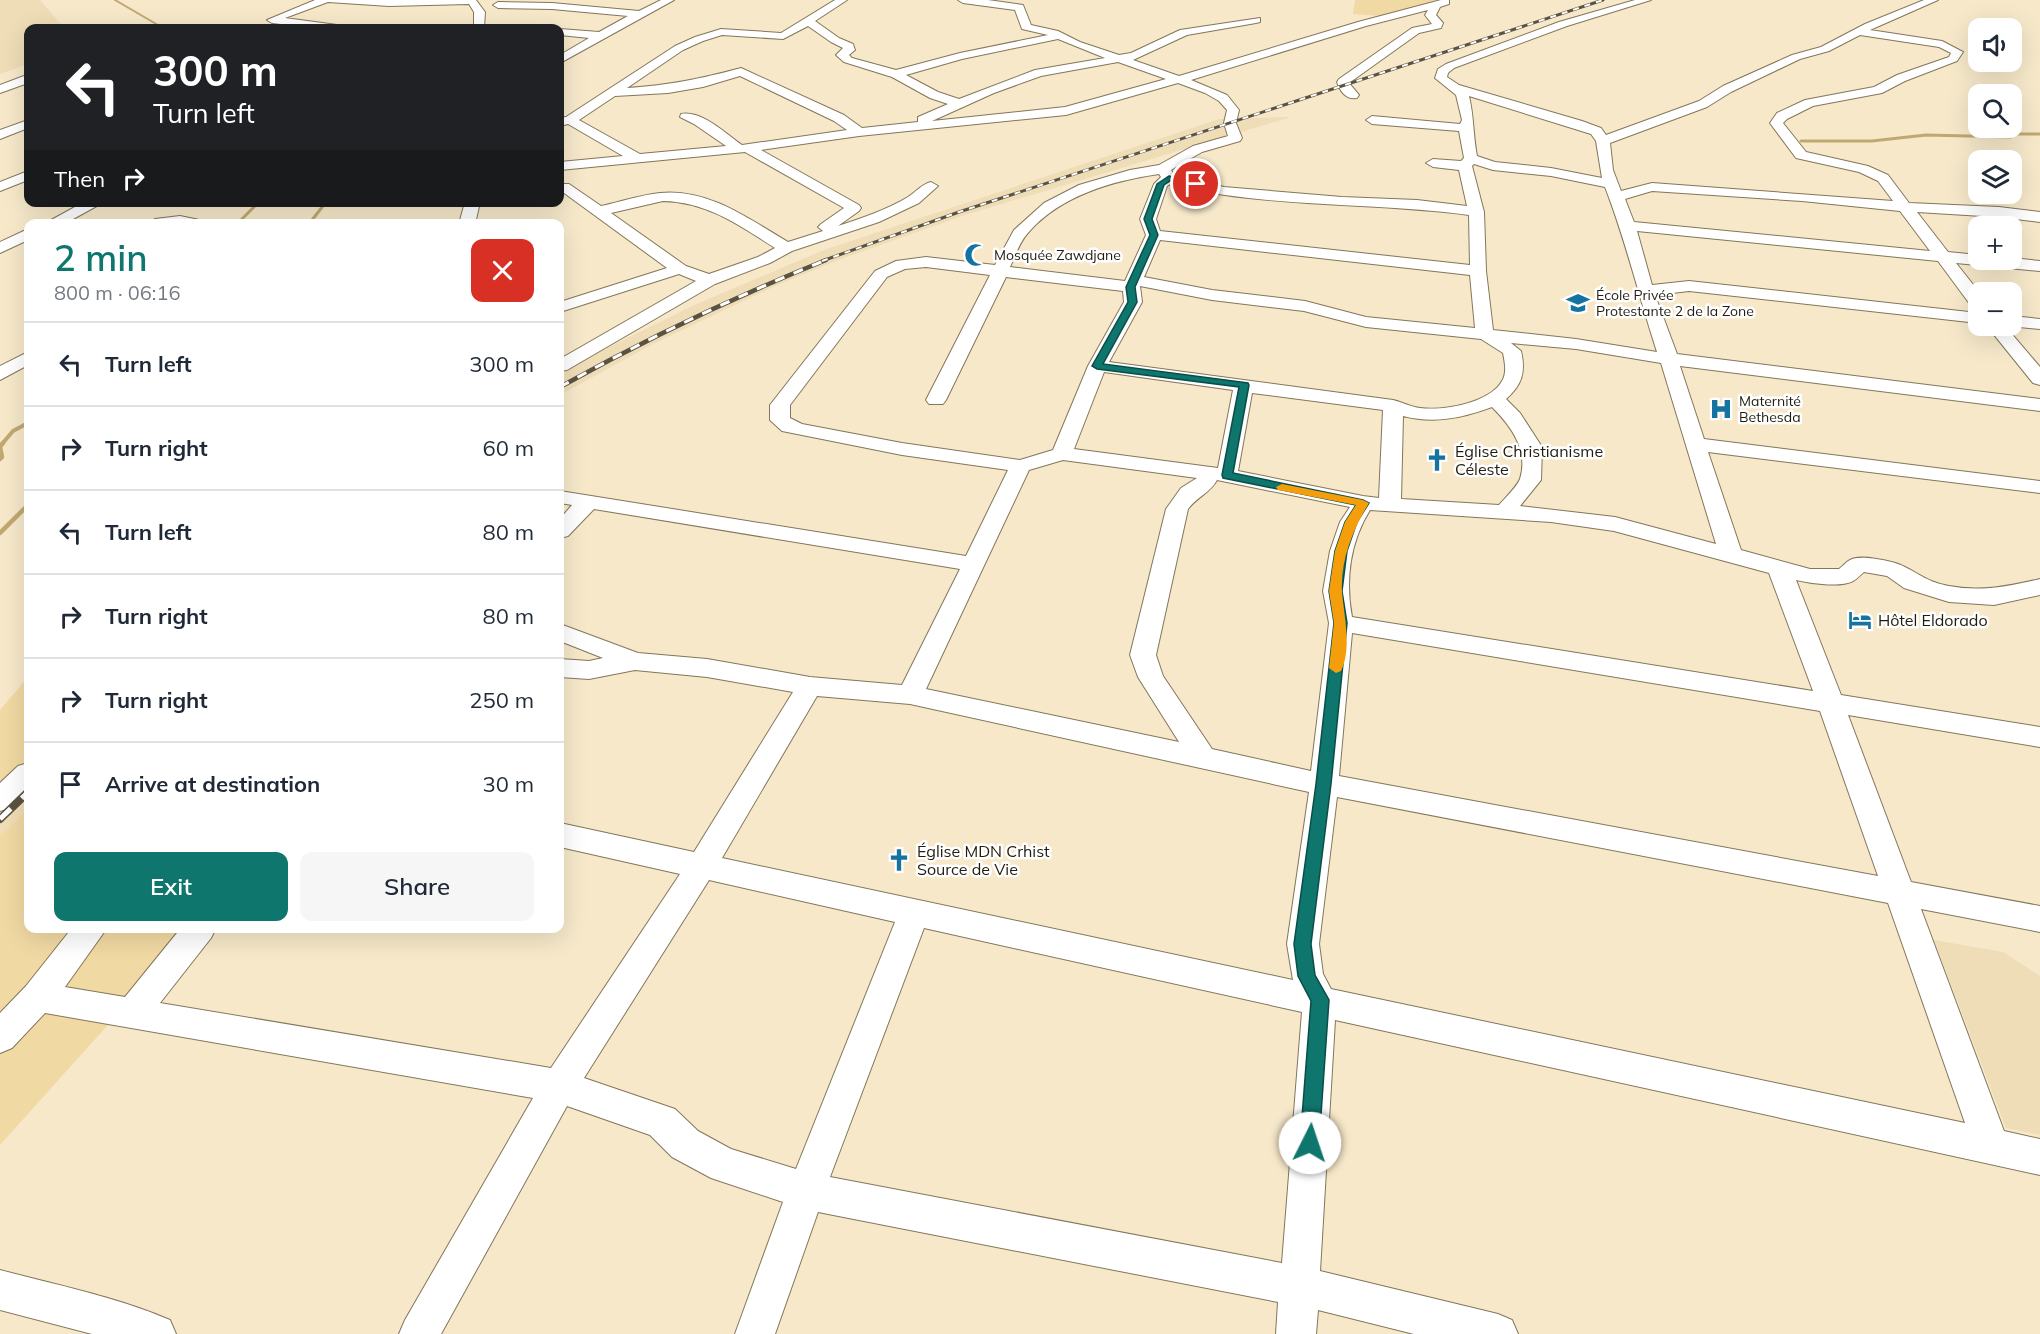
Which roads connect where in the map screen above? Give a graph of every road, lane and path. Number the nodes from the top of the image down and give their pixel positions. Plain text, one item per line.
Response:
1 (324, 0) edge
2 (331, 0) edge
3 (471, 0) edge
4 (669, 0) edge
5 (842, 0) edge
6 (963, 0) edge
7 (1646, 0) edge
8 (1933, 0) edge
9 (1445, 1) edge
10 (1022, 3) edge
11 (499, 6) edge
12 (639, 14) junction
13 (1256, 20) dead end
14 (808, 21) junction
15 (304, 24) edge
16 (479, 24) edge
17 (564, 32) edge
18 (1860, 32) junction
19 (602, 36) junction
20 (1061, 36) junction
21 (564, 58) edge
22 (1120, 60) junction
23 (896, 74) junction
24 (1175, 79) junction
25 (24, 80) edge
26 (0, 89) edge
27 (1459, 89) junction
28 (613, 92) junction
29 (1353, 94) dead end
30 (958, 103) junction
31 (686, 117) dead end
32 (1372, 120) dead end
33 (565, 121) edge
34 (24, 126) edge
35 (910, 127) junction
36 (1465, 128) junction
37 (859, 132) junction
38 (0, 135) edge
39 (1603, 141) junction
40 (743, 148) junction
41 (635, 157) junction
42 (1468, 162) junction
43 (1433, 163) dead end
44 (564, 166) edge
45 (9, 168) dead end
46 (24, 169) edge
47 (1166, 174) junction
48 (24, 177) edge
49 (931, 186) dead end
50 (0, 187) edge
51 (564, 187) dead end
52 (1615, 190) junction
53 (87, 207) edge
54 (1905, 207) junction
55 (599, 211) junction
56 (1476, 212) junction
57 (2040, 217) edge
58 (61, 219) edge
59 (1628, 226) junction
60 (1154, 235) junction
61 (790, 247) junction
62 (1945, 258) junction
63 (2040, 266) edge
64 (680, 268) junction
65 (1000, 271) junction
66 (1478, 272) junction
67 (710, 280) junction
68 (1132, 284) junction
69 (1968, 289) edge
70 (1645, 291) junction
71 (564, 307) edge
72 (1968, 317) edge
73 (2022, 322) edge
74 (2040, 324) edge
75 (1485, 334) junction
76 (2004, 336) edge
77 (1669, 359) junction
78 (24, 360) edge
79 (564, 364) edge
80 (1097, 366) junction
81 (0, 374) edge
82 (2040, 379) edge
83 (1244, 385) junction
84 (1495, 399) junction
85 (936, 400) dead end
86 (2040, 405) edge
87 (1393, 406) junction
88 (1695, 444) junction
89 (1062, 454) junction
90 (1021, 466) junction
91 (1219, 475) junction
92 (2040, 487) edge
93 (564, 498) edge
94 (589, 501) junction
95 (1377, 504) junction
96 (1504, 513) junction
97 (564, 527) edge
98 (1731, 556) junction
99 (973, 564) junction
100 (1779, 567) junction
101 (2040, 587) edge
102 (1341, 623) junction
103 (564, 634) edge
104 (635, 661) junction
105 (564, 668) edge
106 (810, 686) junction
107 (910, 695) junction
108 (1831, 704) junction
109 (2040, 737) edge
110 (1204, 760) junction
111 (24, 778) edge
112 (1324, 784) junction
113 (0, 800) edge
114 (564, 836) edge
115 (701, 867) junction
116 (1898, 894) junction
117 (913, 915) junction
118 (2040, 920) edge
119 (86, 933) edge
120 (196, 933) edge
121 (38, 997) junction
122 (1320, 1000) junction
123 (132, 1013) junction
124 (0, 1037) edge
125 (559, 1086) junction
126 (1991, 1146) junction
127 (2040, 1157) edge
128 (806, 1191) junction
129 (1299, 1286) junction
130 (0, 1290) edge
131 (94, 1325) edge
132 (156, 1334) edge
133 (419, 1334) edge
134 (755, 1334) edge
135 (1296, 1334) edge
136 (1498, 1334) edge

1 - 15 street
2 - 3 street
3 - 16 street
4 - 12 street
5 - 14 street
6 - 10 street
7 - 27 street
8 - 18 street
9 - 24 street
9 - 29 street
10 - 20 street
11 - 12 street
12 - 19 street
13 - 22 street
14 - 23 street
14 - 28 street
17 - 19 street
18 - 39 street
18 - 54 street
19 - 21 street
20 - 22 street
20 - 23 street
22 - 24 street
22 - 30 street
23 - 30 street
24 - 35 street
24 - 47 street
25 - 26 street
27 - 36 street
27 - 39 street
28 - 33 street
28 - 37 street
30 - 35 street
31 - 40 street
32 - 36 street
33 - 41 street
34 - 38 street
35 - 37 street
36 - 42 street
37 - 40 street
39 - 52 street
40 - 41 street
40 - 61 street
41 - 44 street
42 - 43 street
42 - 52 street
42 - 56 street
45 - 46 street
47 - 56 street
47 - 60 street
47 - 65 street
48 - 50 street
49 - 61 street
51 - 55 street
52 - 54 street
52 - 59 street
53 - 58 street
54 - 57 street
54 - 62 street
55 - 61 street
55 - 64 street
56 - 66 street
59 - 62 street
59 - 70 street
60 - 66 street
60 - 68 street
61 - 67 street
62 - 63 street
62 - 69 street
64 - 67 street
64 - 71 street
65 - 68 street
65 - 85 street
65 - 90 street
66 - 75 street
67 - 79 street
68 - 75 street
68 - 80 street
70 - 72 street
70 - 77 street
73 - 74 street
75 - 77 street
75 - 84 street
76 - 82 street
77 - 86 street
77 - 88 street
78 - 81 street
80 - 83 street
80 - 89 street
83 - 87 street
83 - 91 street
84 - 87 street
84 - 96 street
87 - 95 street
88 - 92 street
88 - 98 street
89 - 90 street
89 - 91 street
90 - 99 street
91 - 95 street
91 - 110 street
93 - 94 street
94 - 97 street
94 - 99 street
95 - 96 street
95 - 102 street
96 - 98 street
98 - 100 street
99 - 107 street
100 - 101 street
100 - 108 street
102 - 108 street
102 - 112 street
103 - 104 street
104 - 105 street
104 - 106 street
106 - 107 street
106 - 115 street
107 - 110 street
108 - 109 street
108 - 116 street
110 - 112 street
111 - 113 street
112 - 116 street
112 - 122 street
114 - 115 street
115 - 117 street
115 - 125 street
116 - 118 street
116 - 126 street
117 - 122 street
117 - 128 street
119 - 121 street
120 - 123 street
121 - 123 street
121 - 124 street
122 - 126 street
122 - 129 street
123 - 125 street
125 - 128 street
125 - 133 street
126 - 127 street
128 - 129 street
128 - 134 street
129 - 135 street
129 - 136 street
130 - 131 street
131 - 132 street

